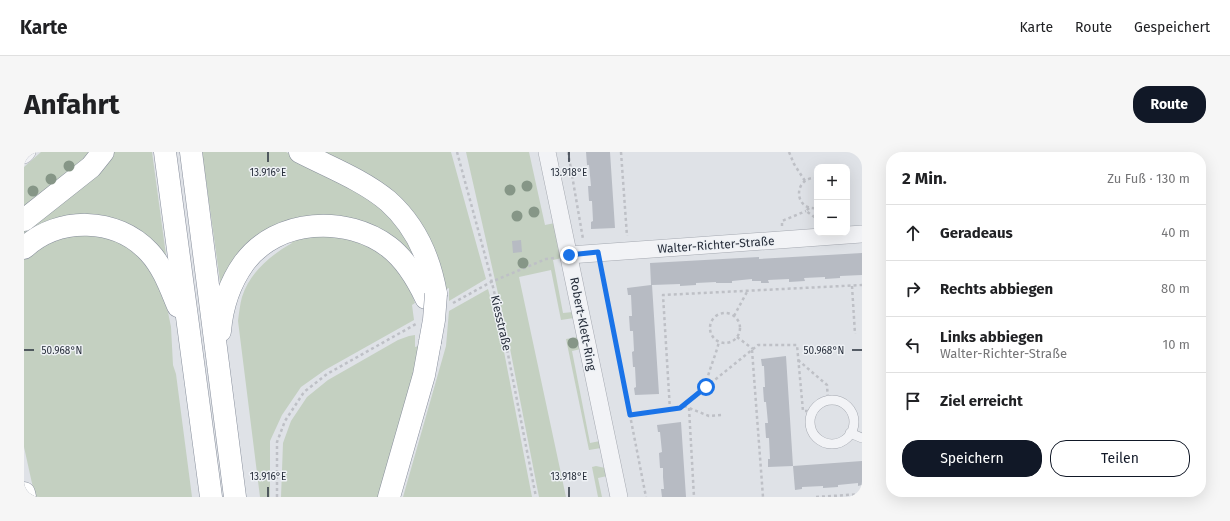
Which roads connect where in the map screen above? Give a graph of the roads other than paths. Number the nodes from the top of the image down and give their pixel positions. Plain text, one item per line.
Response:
1 (27, 152) edge
2 (104, 152) edge
3 (165, 152) edge
4 (191, 152) edge
5 (300, 152) edge
6 (547, 152) edge
7 (24, 155) edge
8 (24, 220) edge
9 (862, 234) edge
10 (24, 248) edge
11 (569, 255) junction
12 (437, 300) junction
13 (189, 337) junction
14 (216, 360) junction
15 (850, 433) junction
16 (862, 438) edge
17 (24, 493) edge
18 (25, 497) edge
19 (211, 497) edge
20 (235, 497) edge
21 (389, 497) edge
22 (619, 497) edge

1 - 7 street
2 - 8 highway
3 - 13 highway
4 - 14 highway
5 - 12 highway
6 - 11 street, Robert-Klett-Ring
9 - 11 street, Walter-Richter-Straße
10 - 13 highway
11 - 22 street, Robert-Klett-Ring
12 - 14 highway
12 - 21 highway, bridge
13 - 19 highway
14 - 20 highway
15 - 15 lane
15 - 16 lane
17 - 18 highway

